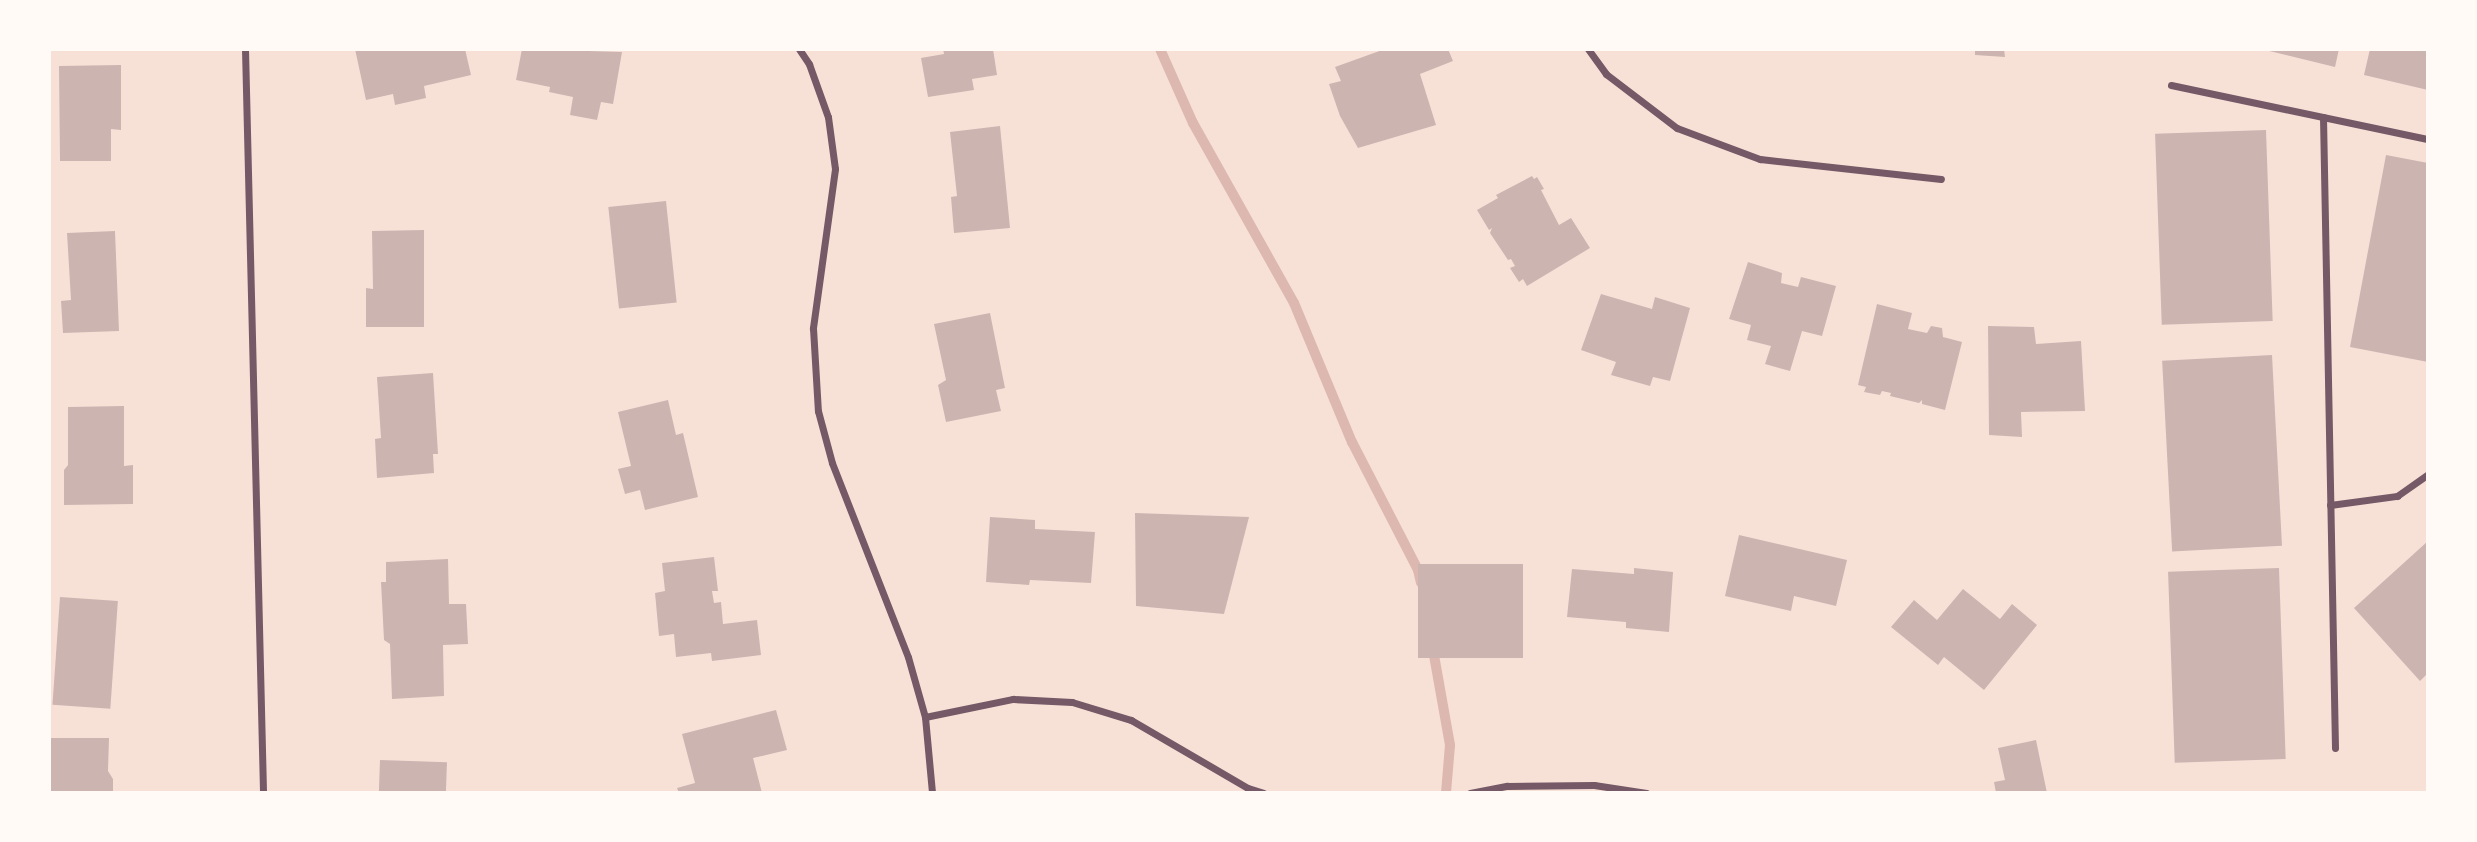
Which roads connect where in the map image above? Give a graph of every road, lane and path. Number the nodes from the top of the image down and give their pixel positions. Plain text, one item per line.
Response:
1 (245, 49) edge
2 (799, 49) edge
3 (1588, 49) edge
4 (2171, 85) dead end
5 (2323, 117) junction
6 (2428, 139) edge
7 (1941, 179) dead end
8 (2428, 474) edge
9 (2330, 505) junction
10 (925, 717) junction
11 (2335, 748) dead end
12 (263, 793) edge
13 (932, 793) edge
14 (1263, 793) edge
15 (1470, 793) edge
16 (1646, 793) edge

1 - 12 street
2 - 10 street
3 - 7 street
4 - 5 street
5 - 6 street
5 - 9 street
8 - 9 street
9 - 11 street
10 - 13 street
10 - 14 street
15 - 16 street

